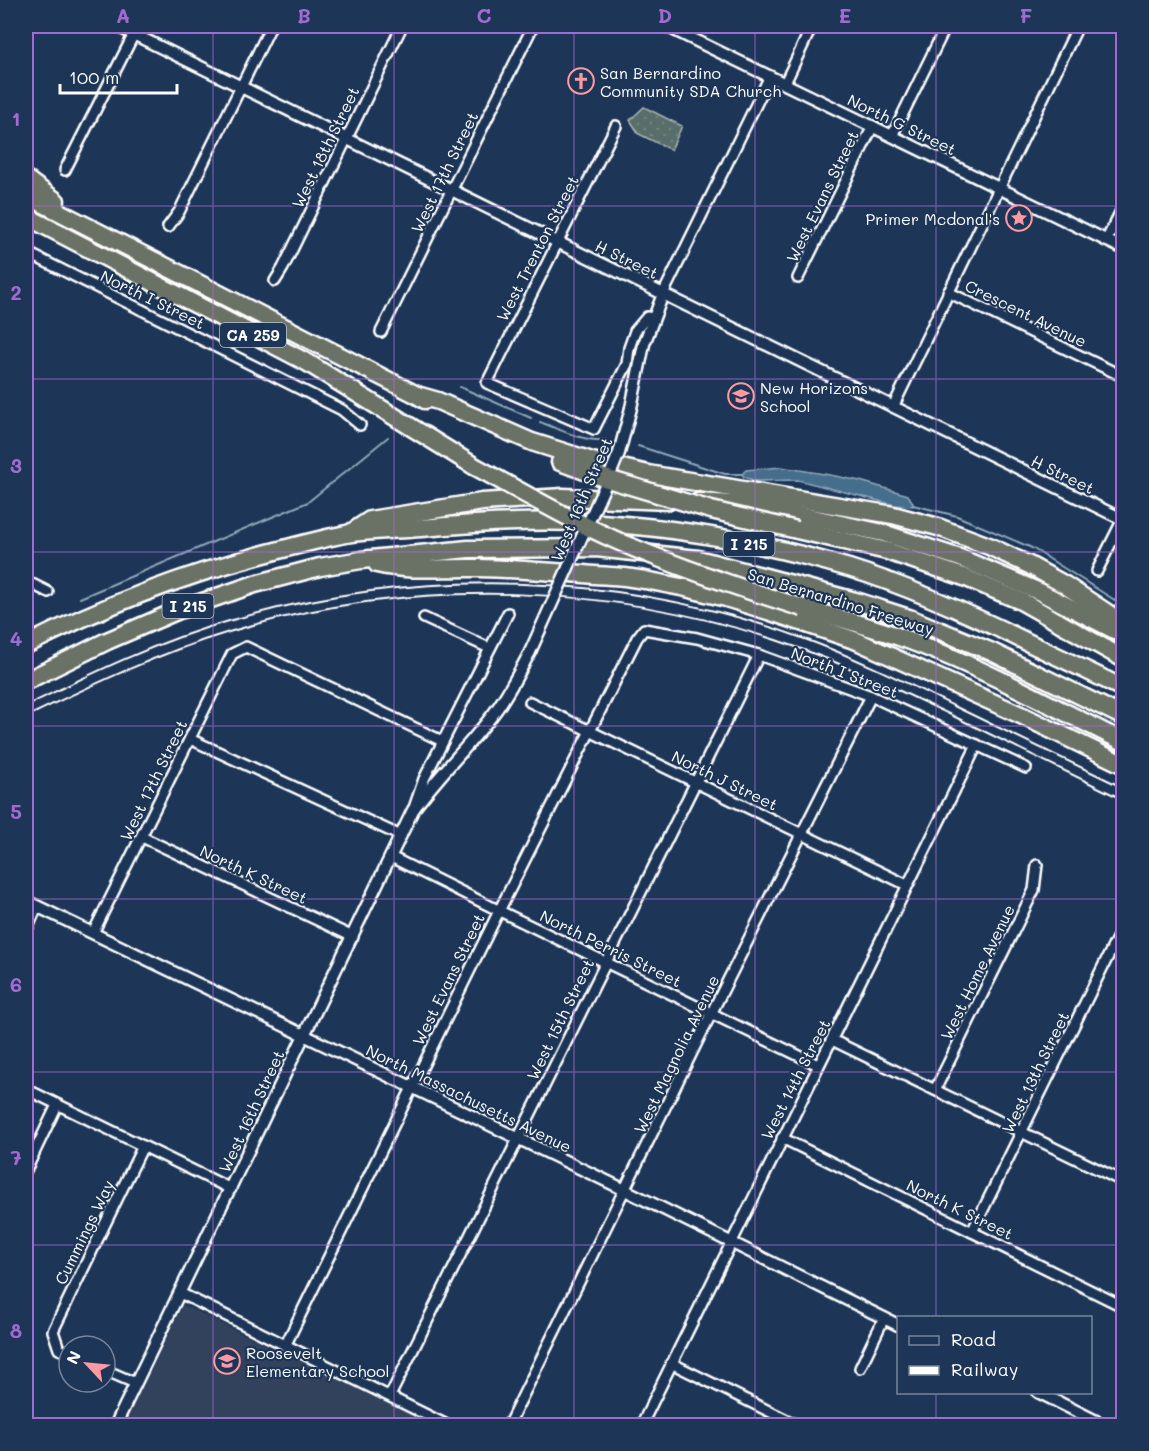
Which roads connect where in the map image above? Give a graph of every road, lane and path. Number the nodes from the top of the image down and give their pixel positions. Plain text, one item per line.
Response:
1 (117, 26) edge
2 (271, 26) edge
3 (402, 26) edge
4 (533, 26) edge
5 (813, 26) edge
6 (946, 26) edge
7 (1078, 26) edge
8 (673, 27) edge
9 (136, 30) edge
10 (770, 76) junction
11 (785, 83) junction
12 (241, 86) junction
13 (616, 126) dead end
14 (873, 126) junction
15 (892, 136) junction
16 (346, 138) junction
17 (65, 170) dead end
18 (26, 180) edge
19 (998, 188) junction
20 (452, 190) junction
21 (26, 195) edge
22 (1124, 205) edge
23 (26, 216) edge
24 (168, 227) dead end
25 (103, 235) junction
26 (1106, 241) junction
27 (557, 242) junction
28 (1124, 249) edge
29 (26, 252) edge
30 (798, 278) dead end
31 (275, 281) dead end
32 (948, 292) junction
33 (663, 294) junction
34 (653, 318) junction
35 (381, 332) dead end
36 (1124, 377) edge
37 (417, 394) junction
38 (893, 407) junction
39 (360, 425) dead end
40 (1123, 519) edge
41 (348, 534) junction
42 (361, 560) junction
43 (1097, 571) dead end
44 (26, 581) edge
45 (48, 592) dead end
46 (507, 613) dead end
47 (424, 618) dead end
48 (1124, 624) edge
49 (868, 626) junction
50 (644, 629) joint
51 (1124, 635) edge
52 (26, 645) edge
53 (489, 648) junction
54 (759, 656) junction
55 (1124, 659) edge
56 (26, 681) edge
57 (1124, 689) edge
58 (871, 696) junction
59 (530, 702) dead end
60 (1023, 716) junction
61 (1124, 717) edge
62 (589, 731) junction
63 (190, 739) junction
64 (442, 741) junction
65 (1124, 742) edge
66 (977, 745) junction
67 (1124, 765) edge
68 (1026, 768) dead end
69 (696, 782) junction
70 (413, 810) junction
71 (802, 834) junction
72 (401, 836) junction
73 (142, 837) junction
74 (391, 857) junction
75 (1036, 865) dead end
76 (907, 885) junction
77 (26, 901) edge
78 (38, 906) junction
79 (499, 911) junction
80 (1124, 924) edge
81 (26, 932) edge
82 (93, 933) junction
83 (352, 937) junction
84 (605, 962) junction
85 (711, 1014) junction
86 (303, 1034) junction
87 (832, 1040) junction
88 (818, 1065) junction
89 (411, 1088) junction
90 (26, 1089) edge
91 (935, 1090) junction
92 (57, 1105) junction
93 (1022, 1132) junction
94 (783, 1138) junction
95 (519, 1139) junction
96 (143, 1146) junction
97 (26, 1170) edge
98 (1124, 1182) edge
99 (231, 1189) junction
100 (625, 1190) junction
101 (972, 1232) junction
102 (730, 1242) junction
103 (180, 1293) junction
104 (1124, 1307) edge
105 (884, 1318) junction
106 (897, 1324) edge
107 (57, 1342) edge
108 (285, 1346) junction
109 (671, 1363) junction
110 (860, 1368) dead end
111 (117, 1375) edge
112 (135, 1383) junction
113 (1042, 1394) edge
114 (390, 1396) junction
115 (115, 1425) edge
116 (449, 1425) edge
117 (508, 1425) edge
118 (640, 1425) edge
119 (799, 1425) edge
120 (1106, 1425) edge

1 - 9 street, H Street
2 - 12 street
3 - 16 street, West 18th Street
4 - 20 street, West 17th Street
5 - 11 street
6 - 15 street
7 - 19 street
8 - 10 street, North G Street
9 - 12 street, H Street
9 - 17 street
10 - 11 street, North G Street
10 - 33 street, West 16th Street
11 - 14 street, North G Street
12 - 16 street, H Street
12 - 24 street
13 - 27 street, West Trenton Street
14 - 15 street, North G Street
14 - 30 street, West Evans Street
15 - 19 street, North G Street
16 - 20 street, H Street
16 - 31 street, West 18th Street
18 - 25 highway
19 - 26 street, North G Street
19 - 32 street
20 - 27 street, H Street
20 - 35 street, West 17th Street
21 - 25 highway, CA 259
22 - 26 street
23 - 49 highway, CA 259, bridge
25 - 37 highway, CA 259
26 - 28 street, North G Street
27 - 33 street, H Street
27 - 34 street, West Trenton Street
29 - 39 street, North I Street
32 - 36 street, Crescent Avenue
32 - 38 street
33 - 34 street, West 16th Street
33 - 38 street, H Street
34 - 70 street, West 16th Street, bridge
37 - 48 highway
37 - 55 highway, bridge
38 - 40 street, H Street
40 - 43 street
41 - 51 highway
41 - 52 highway, San Bernardino Freeway / I 215
41 - 57 highway, San Bernardino Freeway / I 215
42 - 56 highway, San Bernardino Freeway / I 215
42 - 60 highway
42 - 61 highway, San Bernardino Freeway / I 215
44 - 45 street
46 - 53 street, West 16th Street
47 - 53 street
49 - 60 highway
49 - 65 highway
50 - 54 street, North I Street
50 - 62 street, West Evans Street
53 - 64 street, West 16th Street
54 - 58 street, North I Street
54 - 69 street, West 15th Street
58 - 66 street, North I Street
58 - 71 street, West Magnolia Avenue
59 - 62 street, North J Street
60 - 67 highway
62 - 69 street, North J Street
62 - 79 street, West Evans Street
63 - 64 street, West 17th Street
63 - 72 street
63 - 73 street, West 17th Street
64 - 70 street, West 16th Street
66 - 68 street, North I Street
66 - 76 street, West 14th Street
69 - 71 street, North J Street
69 - 84 street, West 15th Street
70 - 72 street, West 16th Street
71 - 76 street, North J Street
71 - 85 street, West Magnolia Avenue
72 - 74 street, West 16th Street
73 - 82 street, West 17th Street
73 - 83 street, North K Street
74 - 79 street, North Perris Street
74 - 83 street, West 16th Street
75 - 91 street, West Home Avenue
76 - 87 street, West 14th Street
77 - 78 street, North Massachusetts Avenue
78 - 81 street
78 - 82 street, North Massachusetts Avenue
79 - 84 street, North Perris Street
79 - 89 street, West Evans Street
80 - 93 street, West 13th Street
82 - 86 street, North Massachusetts Avenue
83 - 86 street, West 16th Street
84 - 85 street, North Perris Street
84 - 95 street, West 15th Street
85 - 88 street, North Perris Street
85 - 100 street, West Magnolia Avenue
86 - 89 street, North Massachusetts Avenue
86 - 99 street, West 16th Street
87 - 88 street, West 14th Street
87 - 91 street
88 - 94 street, West 14th Street
89 - 95 street, North Massachusetts Avenue
89 - 108 street, West Evans Street
90 - 92 street
91 - 93 street
92 - 96 street
92 - 97 street
93 - 98 street
93 - 101 street, West 13th Street
94 - 101 street, North K Street
94 - 102 street, West 14th Street
95 - 100 street, North Massachusetts Avenue
95 - 114 street, West 15th Street
96 - 99 street
96 - 107 street, Cummings Way
99 - 103 street, West 16th Street
100 - 102 street, North Massachusetts Avenue
100 - 117 street, West Magnolia Avenue
101 - 104 street, North K Street
102 - 105 street, North Massachusetts Avenue
102 - 109 street, West 14th Street
103 - 108 street
103 - 112 street, West 16th Street
105 - 106 street, North Massachusetts Avenue
105 - 110 street
108 - 114 street
109 - 118 street, West 14th Street
109 - 119 street
111 - 112 street
112 - 115 street, West 16th Street
113 - 120 street
114 - 116 street

